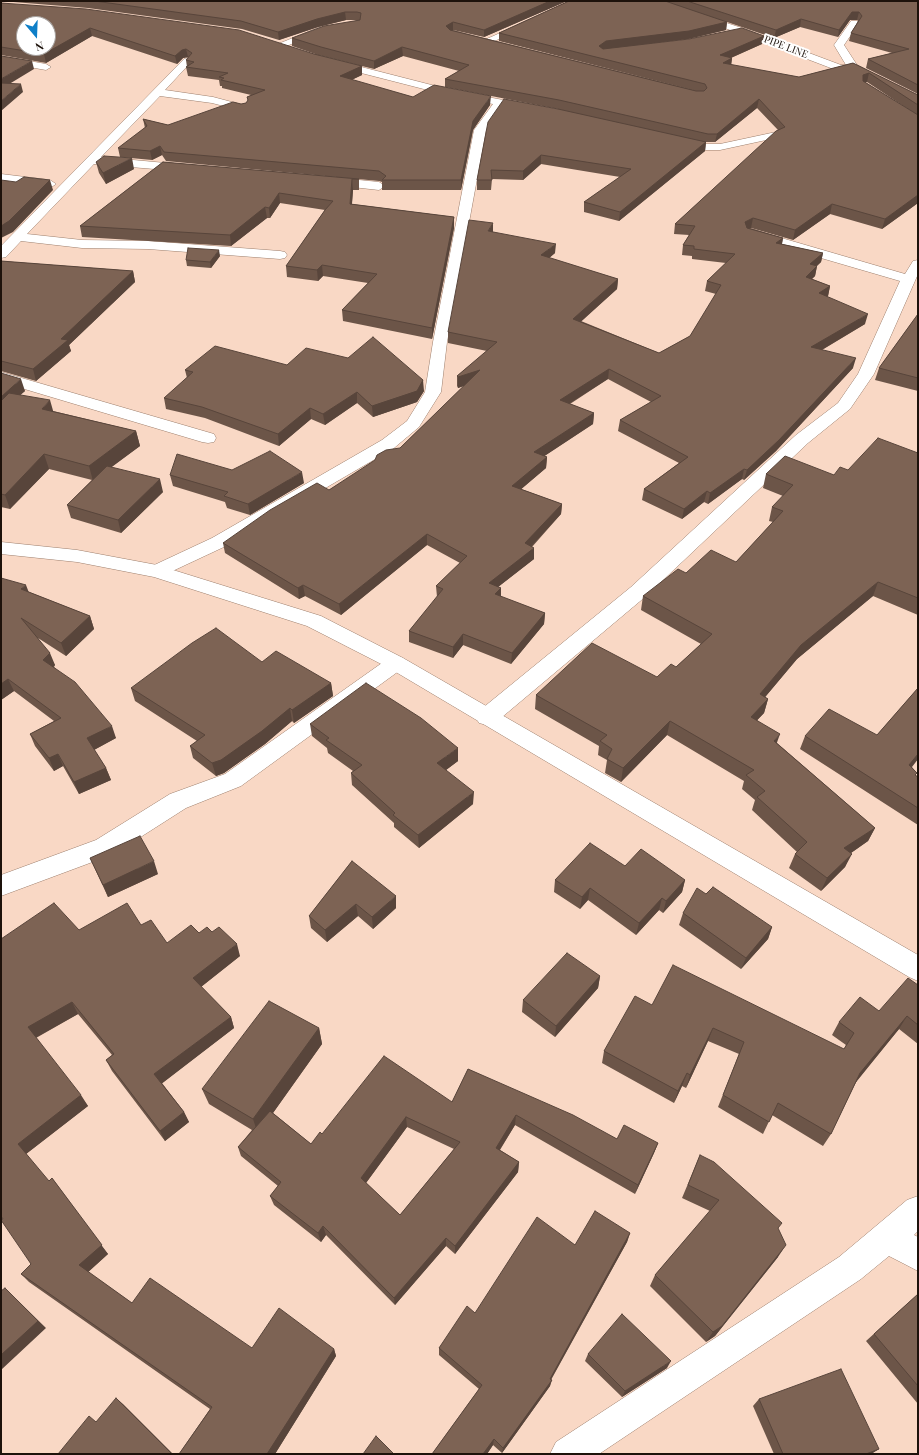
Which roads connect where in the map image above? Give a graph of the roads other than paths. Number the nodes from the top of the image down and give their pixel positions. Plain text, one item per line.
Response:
1 (578, 1) edge
2 (650, 1) edge
3 (854, 23) edge
4 (328, 28) edge
5 (742, 31) junction
6 (719, 36) edge
7 (473, 39) edge
8 (486, 42) junction
9 (500, 46) edge
10 (292, 50) edge
11 (1, 59) edge
12 (188, 61) edge
13 (324, 61) edge
14 (46, 66) edge
15 (853, 67) junction
16 (840, 68) junction
17 (866, 86) edge
18 (157, 92) junction
19 (918, 100) edge
20 (500, 102) junction
21 (243, 108) edge
22 (544, 111) edge
23 (776, 136) edge
24 (670, 140) edge
25 (90, 160) junction
26 (200, 170) edge
27 (1, 178) edge
28 (317, 180) edge
29 (67, 186) junction
30 (379, 186) dead end
31 (751, 233) edge
32 (18, 237) junction
33 (1, 254) edge
34 (280, 255) dead end
35 (918, 264) edge
36 (908, 279) junction
37 (1, 377) edge
38 (208, 438) dead end
39 (1, 548) edge
40 (157, 570) junction
41 (396, 663) junction
42 (487, 717) junction
43 (1, 886) edge
44 (916, 964) edge
45 (918, 1211) edge
46 (887, 1237) junction
47 (918, 1255) edge
48 (568, 1454) edge

1 - 8 street
2 - 5 street, PIPE LINE
3 - 15 street
4 - 10 street
5 - 6 street
5 - 16 street, PIPE LINE
7 - 8 street
8 - 9 street
11 - 14 street
12 - 18 street
13 - 20 street
15 - 16 street, PIPE LINE
15 - 19 street
16 - 17 street
18 - 21 street
18 - 25 street
20 - 22 street
20 - 40 street
23 - 24 street
25 - 26 street
25 - 29 street
27 - 29 street
28 - 30 street
29 - 32 street
31 - 36 street
32 - 33 street
32 - 34 street
35 - 36 street
36 - 42 street
37 - 38 street
39 - 40 street
40 - 41 street
41 - 42 street
41 - 43 street
42 - 44 street
45 - 46 street
46 - 47 street
46 - 48 street

